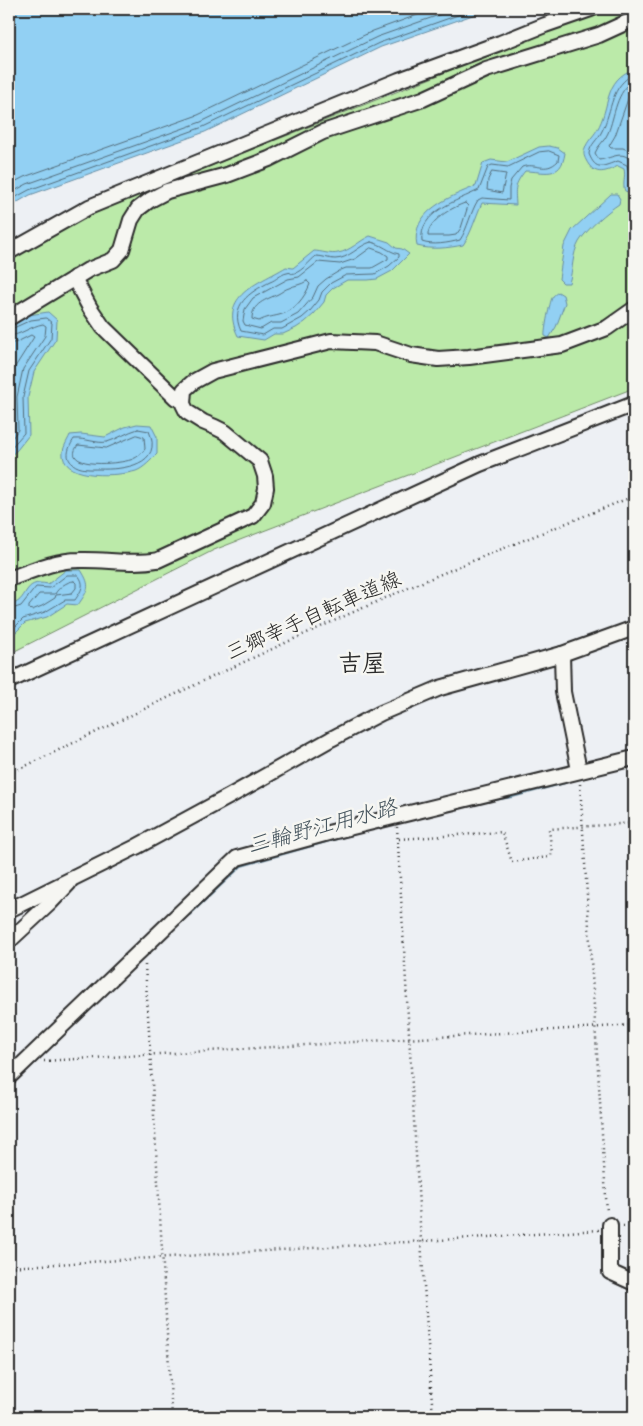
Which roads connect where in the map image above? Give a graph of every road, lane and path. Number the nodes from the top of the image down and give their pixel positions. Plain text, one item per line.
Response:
1 (591, 9) edge
2 (634, 19) edge
3 (122, 194) junction
4 (134, 215) junction
5 (9, 252) edge
6 (74, 278) junction
7 (634, 309) edge
8 (9, 318) edge
9 (183, 398) junction
10 (634, 404) edge
11 (634, 496) edge
12 (9, 579) edge
13 (633, 630) edge
14 (562, 654) junction
15 (9, 681) edge
16 (634, 758) edge
17 (580, 770) junction
18 (9, 774) edge
19 (396, 817) junction
20 (634, 823) edge
21 (584, 826) junction
22 (399, 839) junction
23 (74, 878) junction
24 (9, 910) edge
25 (9, 941) edge
26 (144, 946) junction
27 (634, 1025) edge
28 (596, 1028) junction
29 (410, 1039) junction
30 (150, 1055) junction
31 (24, 1063) junction
32 (9, 1077) edge
33 (610, 1227) junction
34 (421, 1241) junction
35 (163, 1258) junction
36 (9, 1267) edge
37 (634, 1283) edge
38 (172, 1417) edge
39 (433, 1417) edge

1 - 3 street
2 - 4 street
3 - 4 street
3 - 5 street
4 - 6 street
6 - 8 street
6 - 9 street
7 - 9 street
9 - 12 street
10 - 15 street
11 - 18 path, 三郷幸手自転車道線
13 - 14 street
14 - 17 street
14 - 23 street
16 - 17 street
17 - 19 street
17 - 21 path
19 - 22 path
19 - 26 street
20 - 21 path
21 - 22 path
21 - 28 path
22 - 29 path
23 - 24 street
23 - 25 street
26 - 30 path
26 - 31 street
27 - 28 path
28 - 29 path
28 - 33 path
29 - 30 path
29 - 34 path
30 - 31 path
30 - 35 path
31 - 32 street
33 - 34 path
33 - 37 street
34 - 35 path
34 - 39 path
35 - 36 path
35 - 38 path

